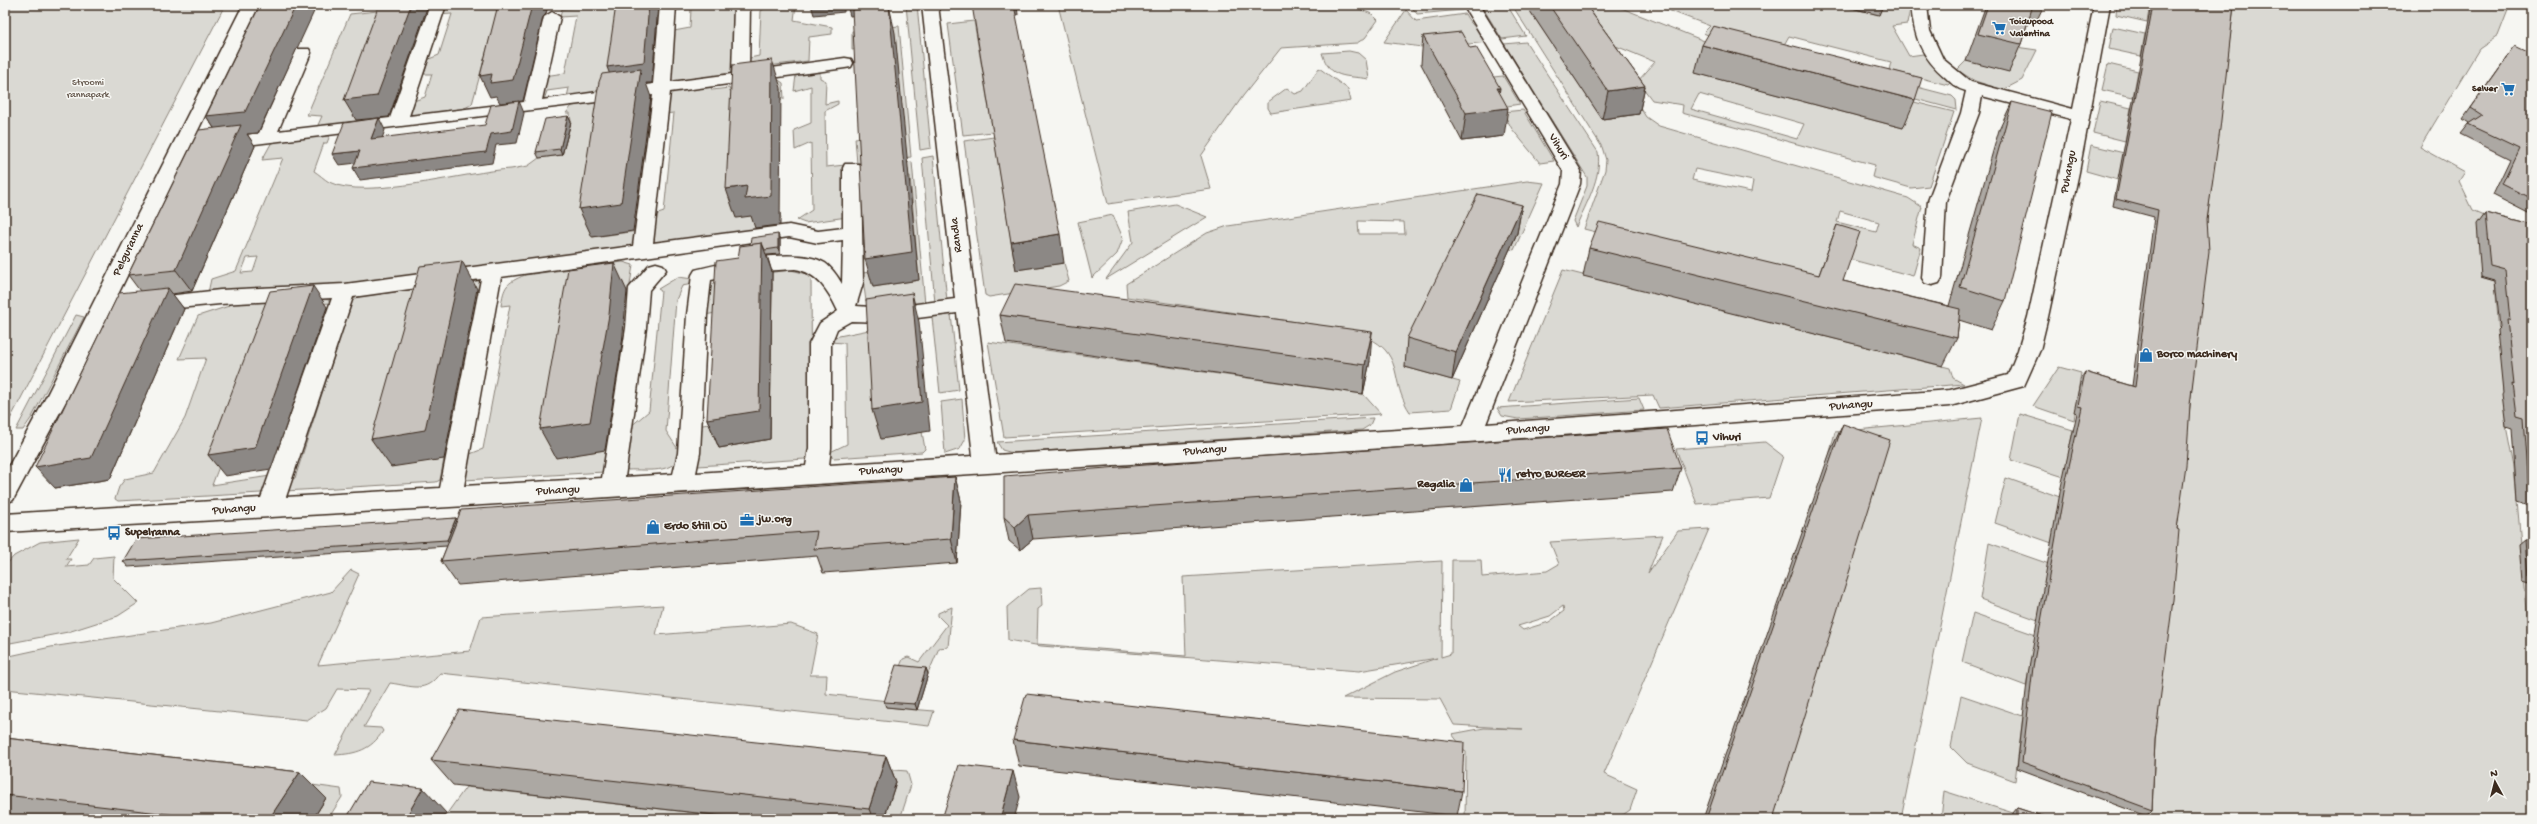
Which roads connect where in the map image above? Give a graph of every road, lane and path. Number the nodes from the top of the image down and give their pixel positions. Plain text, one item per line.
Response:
1 (438, 5) edge
2 (668, 5) edge
3 (742, 5) edge
4 (930, 5) edge
5 (1471, 5) edge
6 (1919, 5) edge
7 (2102, 5) edge
8 (250, 8) edge
9 (270, 8) edge
10 (552, 16) dead end
11 (303, 52) dead end
12 (845, 63) dead end
13 (741, 77) junction
14 (662, 89) junction
15 (1975, 89) junction
16 (532, 106) junction
17 (2079, 116) junction
18 (398, 121) junction
19 (266, 138) junction
20 (200, 146) edge
21 (852, 168) dead end
22 (853, 233) junction
23 (642, 252) junction
24 (656, 270) dead end
25 (492, 272) junction
26 (1932, 278) dead end
27 (345, 291) junction
28 (965, 305) junction
29 (122, 307) edge
30 (848, 310) junction
31 (1471, 434) junction
32 (985, 465) junction
33 (816, 474) junction
34 (682, 483) junction
35 (612, 488) junction
36 (5, 494) edge
37 (450, 498) junction
38 (268, 508) junction
39 (5, 523) edge

1 - 18 street
2 - 14 street
3 - 13 street
4 - 28 street, Randla
5 - 31 street, Vihuri
6 - 15 street
7 - 17 street, Puhangu
8 - 9 street
8 - 36 street, Pelguranna
10 - 16 street
11 - 19 street
12 - 13 street
13 - 14 street
14 - 16 street
14 - 23 street
15 - 17 street
15 - 26 street
16 - 18 street
17 - 31 street, Puhangu
18 - 19 street
19 - 20 street
21 - 22 street
22 - 23 street
22 - 30 street
23 - 25 street
24 - 35 street
25 - 27 street
25 - 37 street
27 - 29 street
27 - 38 street
28 - 30 street
28 - 32 street, Randla
30 - 33 street
30 - 34 street
31 - 32 street, Puhangu
32 - 33 street, Puhangu
33 - 34 street, Puhangu
34 - 35 street, Puhangu
35 - 37 street, Puhangu
37 - 38 street, Puhangu
38 - 39 street, Puhangu

